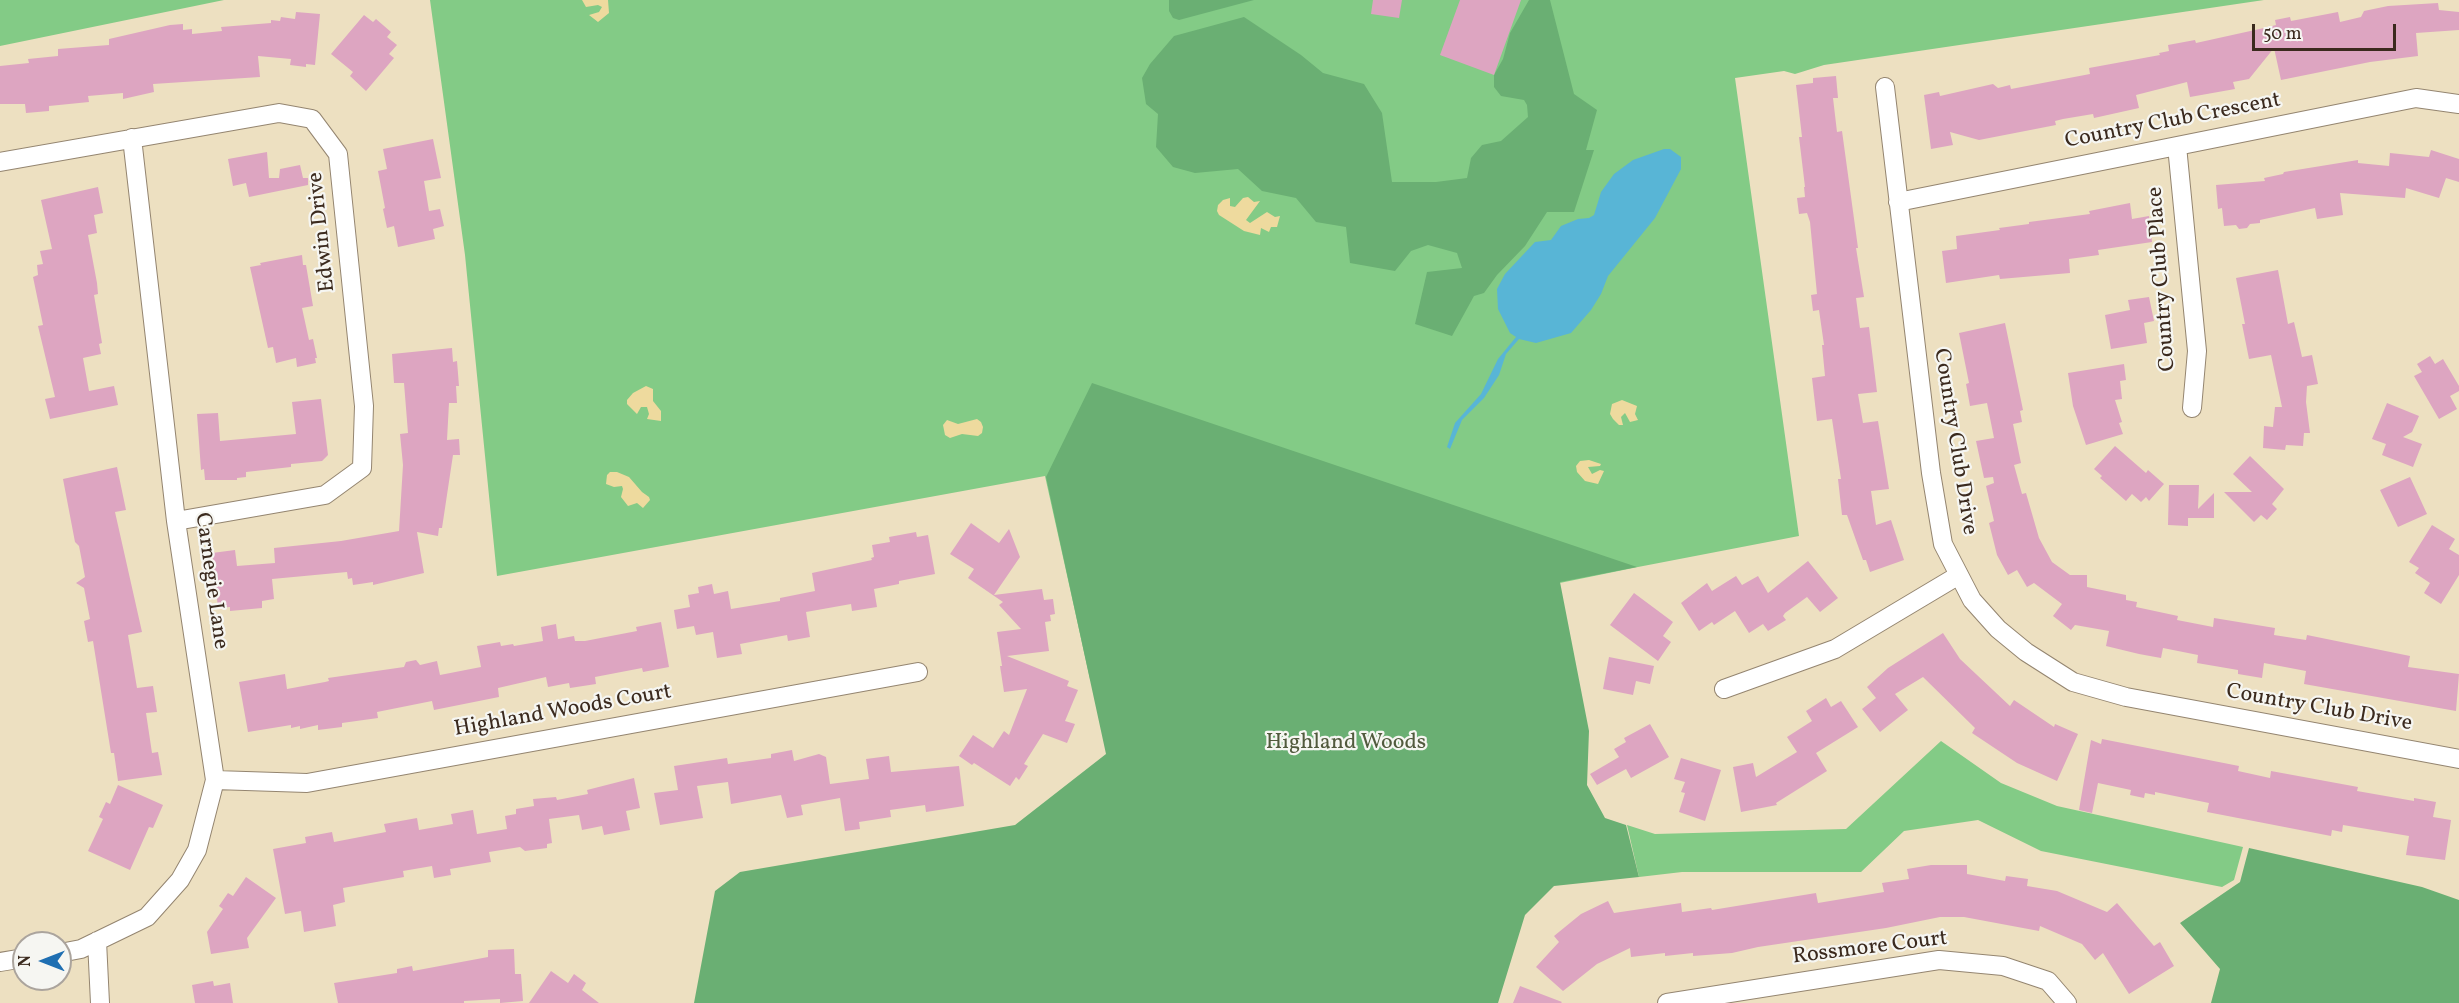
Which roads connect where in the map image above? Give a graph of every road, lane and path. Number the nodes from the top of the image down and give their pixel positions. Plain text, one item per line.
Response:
1 (1885, 87) dead end
2 (2459, 104) edge
3 (132, 138) junction
4 (2177, 146) junction
5 (0, 162) edge
6 (1898, 202) junction
7 (2192, 408) dead end
8 (176, 521) junction
9 (1959, 575) junction
10 (918, 672) dead end
11 (1724, 689) dead end
12 (2459, 759) edge
13 (215, 780) junction
14 (97, 940) junction
15 (72, 951) edge
16 (100, 1003) edge
17 (1667, 1003) edge
18 (2067, 1003) edge

1 - 6 street, Country Club Drive
2 - 4 street, Country Club Crescent
3 - 5 street, Edwin Drive
3 - 8 street, Carnegie Lane
3 - 8 street, Edwin Drive
4 - 6 street, Country Club Crescent
4 - 7 street, Country Club Place
6 - 9 street, Country Club Drive
8 - 13 street, Carnegie Lane
9 - 11 street
9 - 12 street, Country Club Drive
10 - 13 street, Highland Woods Court
13 - 14 street, Carnegie Lane
14 - 15 street, Carnegie Lane
14 - 16 street
17 - 18 street, Rossmore Court

